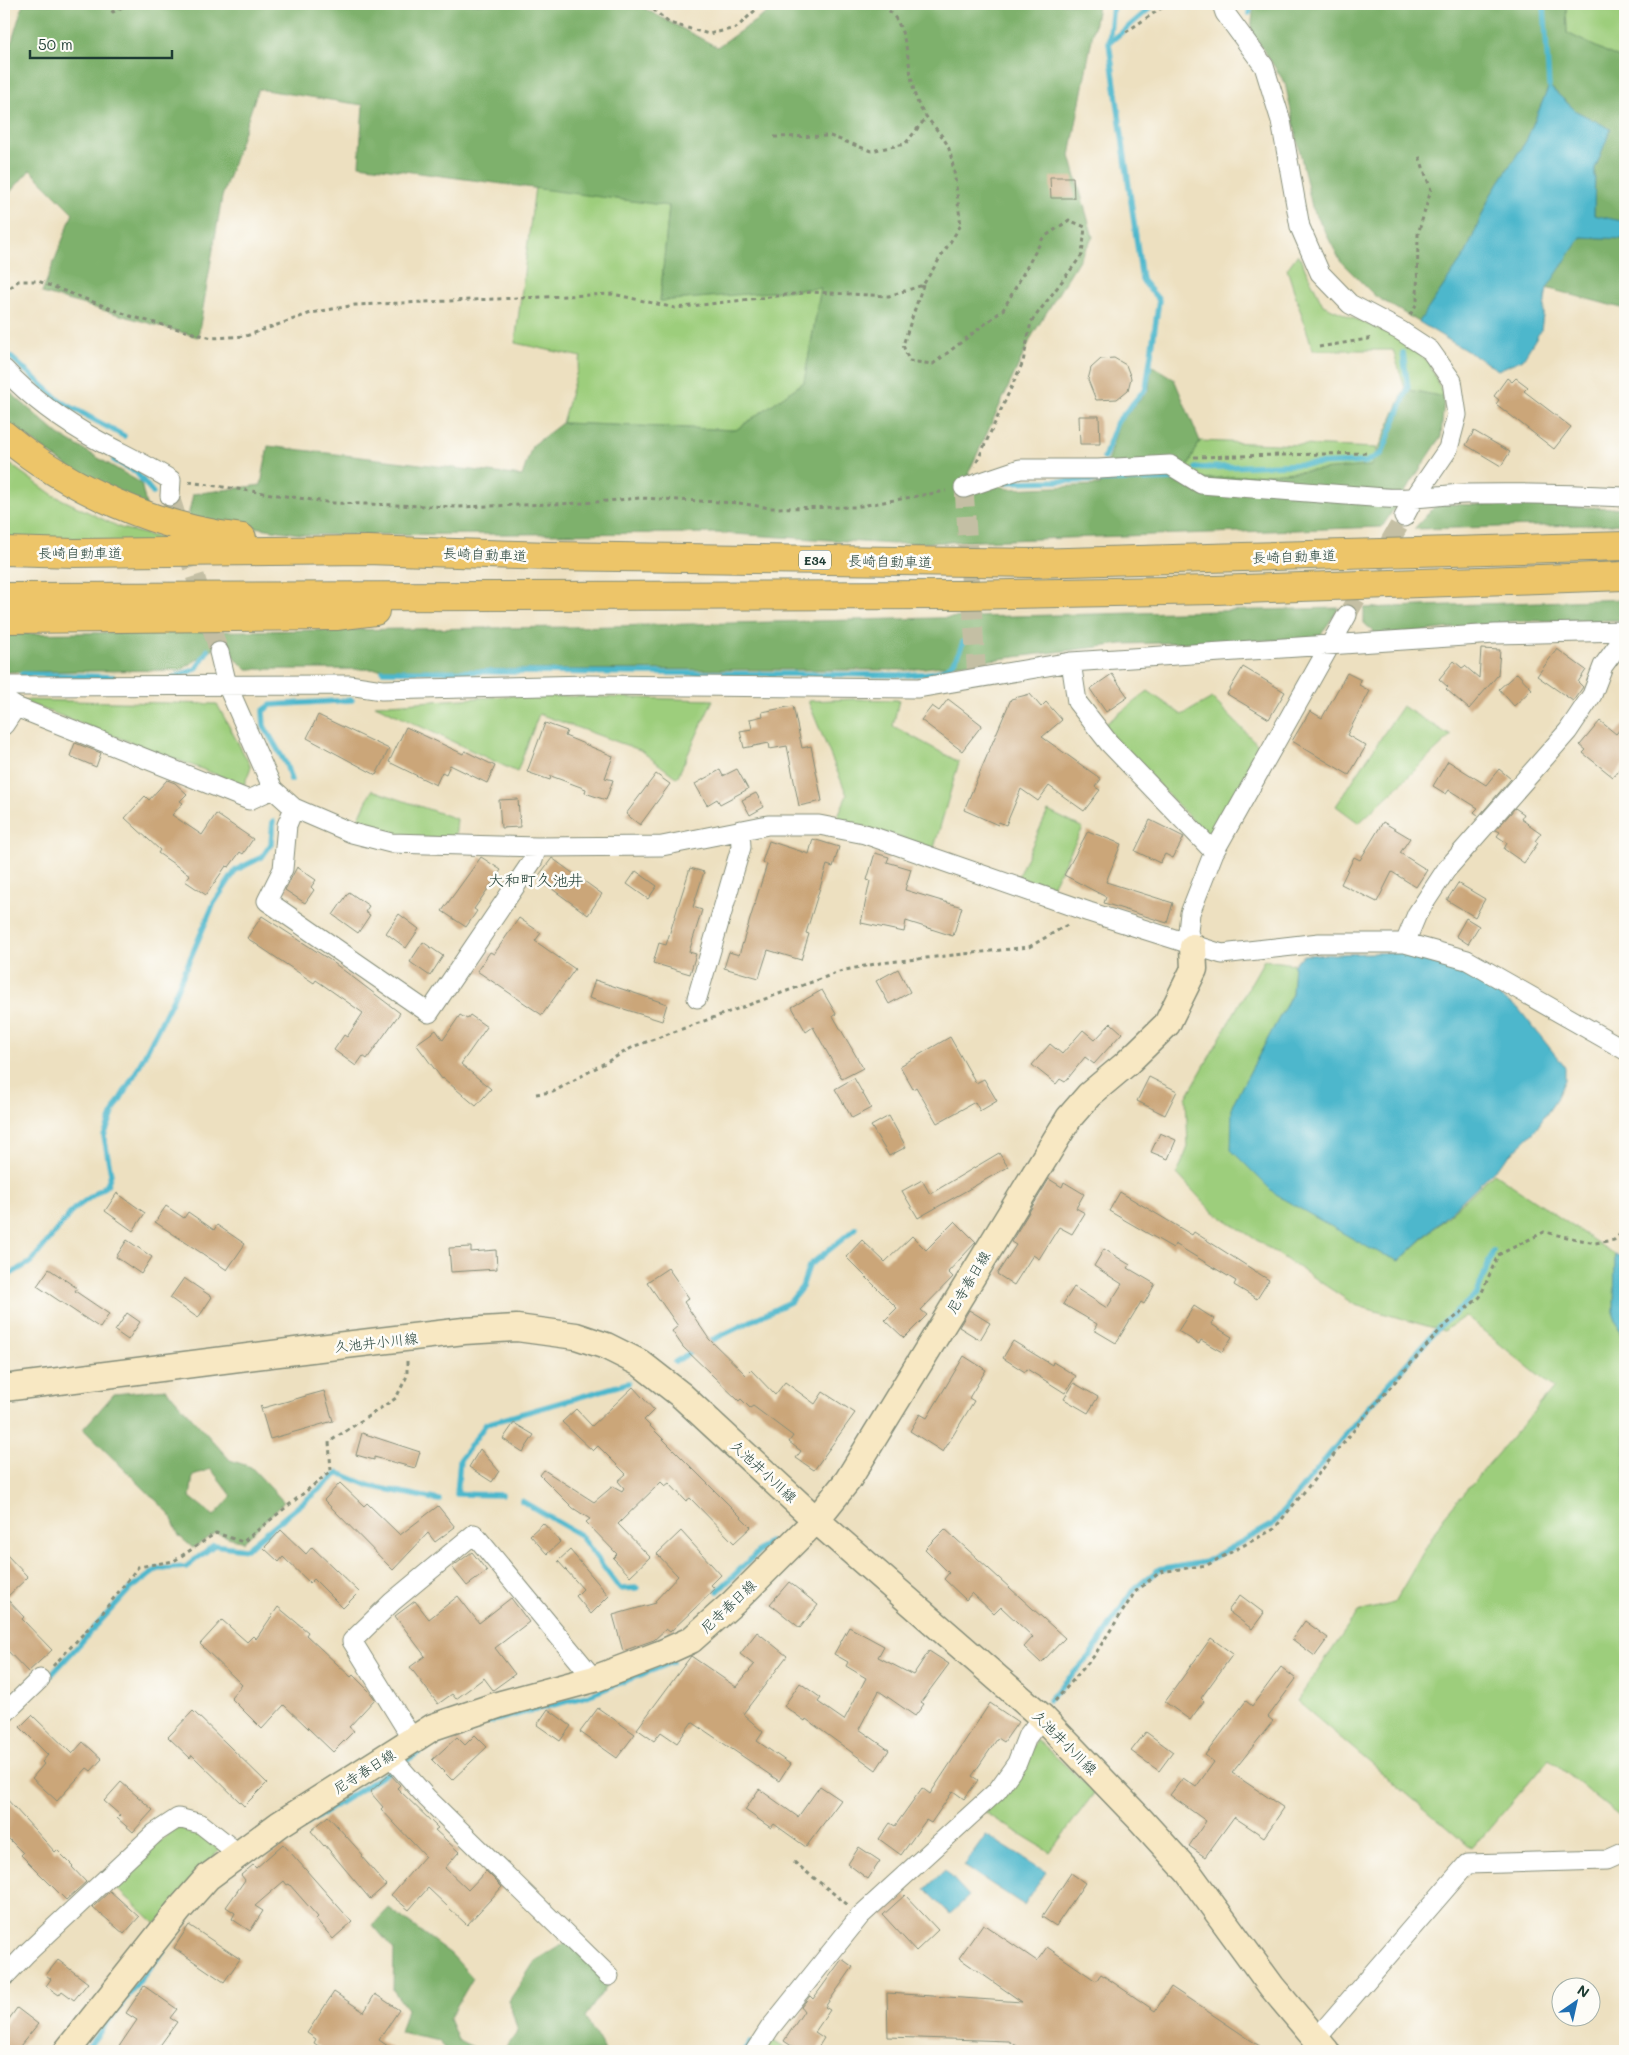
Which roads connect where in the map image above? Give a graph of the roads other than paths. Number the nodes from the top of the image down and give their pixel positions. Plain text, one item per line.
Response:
1 (1222, 4) edge
2 (4, 369) edge
3 (4, 435) edge
4 (170, 488) tunnel mouth
5 (964, 488) road end
6 (1625, 497) edge
7 (1413, 500) junction
8 (1404, 517) tunnel mouth
9 (1625, 546) edge
10 (368, 550) junction
11 (4, 551) edge
12 (1625, 576) edge
13 (493, 595) junction
14 (4, 597) edge
15 (1347, 615) tunnel mouth
16 (4, 619) edge
17 (1625, 631) edge
18 (1625, 636) edge
19 (1329, 645) junction
20 (219, 652) tunnel mouth
21 (1071, 662) junction
22 (227, 685) junction
23 (4, 686) edge
24 (10, 703) edge
25 (4, 725) edge
26 (273, 789) junction
27 (294, 808) junction
28 (740, 830) junction
29 (537, 847) junction
30 (1214, 852) junction
31 (1405, 943) junction
32 (1193, 946) junction
33 (697, 998) dead end
34 (1625, 1050) edge
35 (4, 1388) edge
36 (816, 1520) junction
37 (40, 1679) road end
38 (594, 1679) junction
39 (4, 1714) edge
40 (1042, 1717) junction
41 (413, 1740) junction
42 (396, 1762) junction
43 (1625, 1852) edge
44 (239, 1854) junction
45 (609, 1976) dead end
46 (4, 1977) edge
47 (1321, 2045) edge
48 (67, 2051) edge
49 (755, 2051) edge

1 - 7 street
2 - 4 street
3 - 10 highway
5 - 7 street
6 - 7 street
7 - 8 street
9 - 10 highway, 長崎自動車道 / E34
10 - 11 highway, 長崎自動車道 / E34
12 - 13 highway
13 - 14 highway
13 - 16 highway
15 - 19 street
17 - 19 street
18 - 31 street
19 - 21 street
19 - 30 street
20 - 22 street
21 - 22 street
21 - 30 street
22 - 23 street
22 - 26 street
24 - 25 street
24 - 26 street
26 - 27 street
27 - 29 street
27 - 29 street
28 - 29 street
28 - 32 street
28 - 33 street
30 - 32 street
31 - 32 street
31 - 34 street
32 - 36 street, 尼寺春日線
35 - 36 street, 久池井小川線
36 - 38 street, 尼寺春日線
36 - 40 street, 久池井小川線
37 - 39 street
38 - 41 street, 尼寺春日線
38 - 41 street
40 - 47 street, 久池井小川線
40 - 49 street
41 - 42 street, 尼寺春日線
42 - 44 street, 尼寺春日線
42 - 45 street
43 - 47 street
44 - 46 street
44 - 48 street, 尼寺春日線

